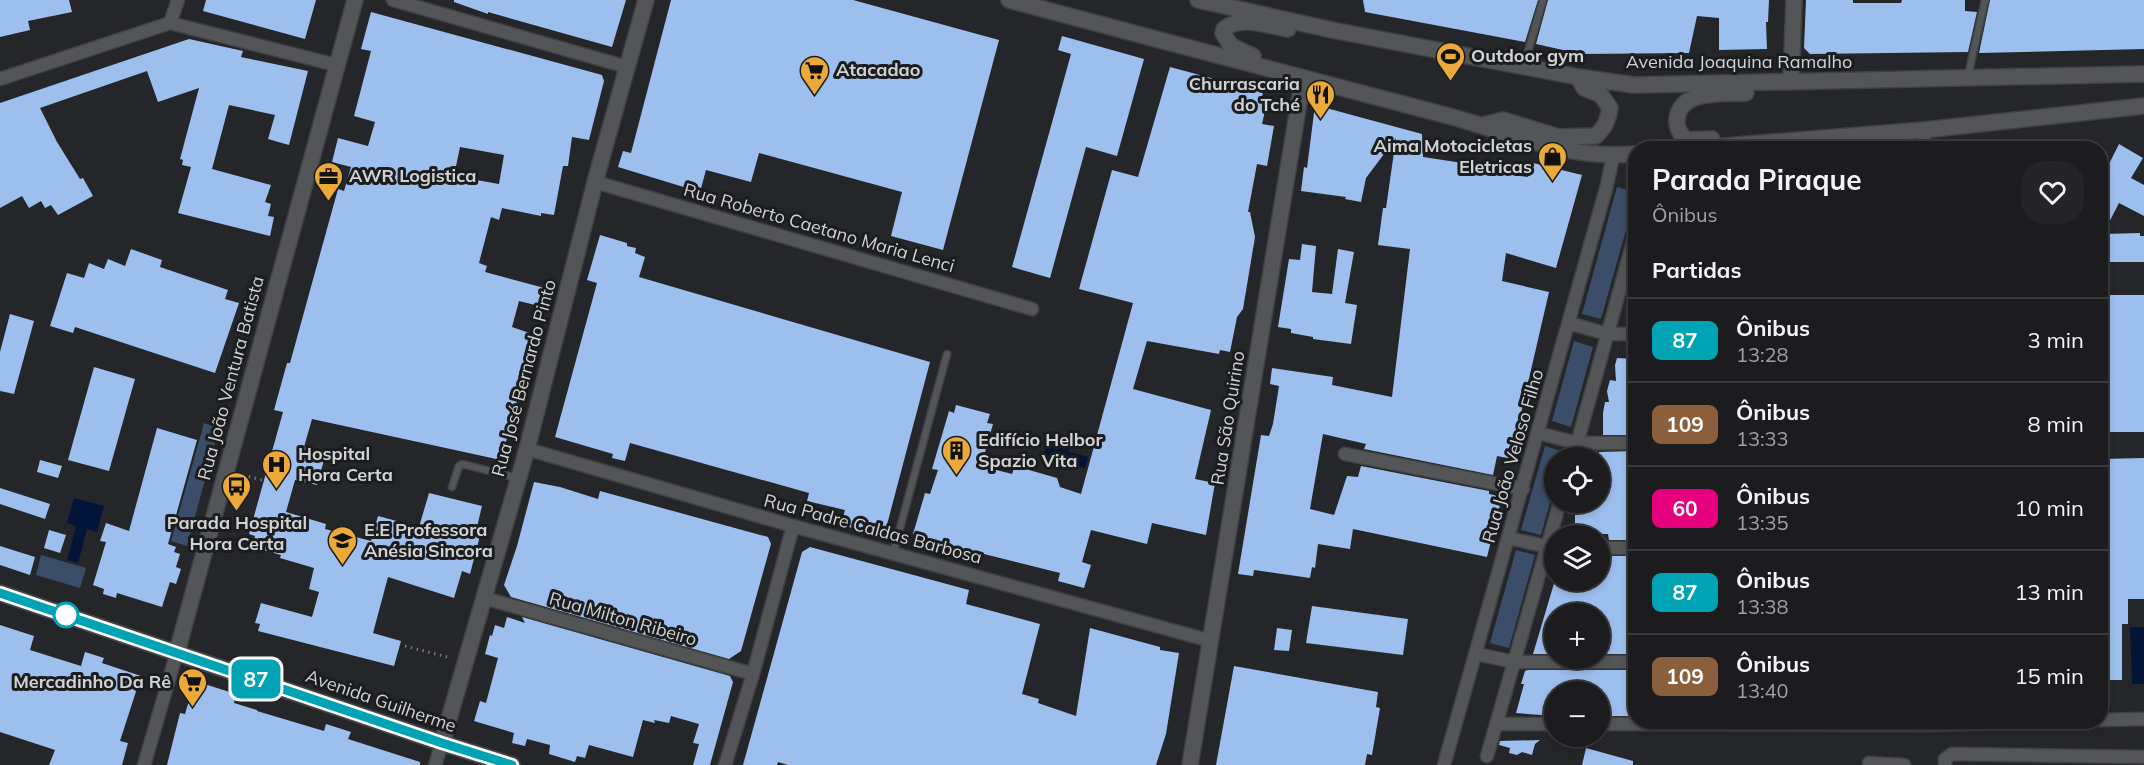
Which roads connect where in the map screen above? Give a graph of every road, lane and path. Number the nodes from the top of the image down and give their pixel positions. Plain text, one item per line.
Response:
1 (178, 0) edge
2 (355, 0) edge
3 (393, 0) edge
4 (646, 0) edge
5 (1009, 0) edge
6 (1543, 0) edge
7 (1794, 0) edge
8 (1985, 0) edge
9 (1204, 1) edge
10 (170, 23) junction
11 (1332, 30) junction
12 (336, 64) junction
13 (1524, 65) junction
14 (1259, 66) junction
15 (627, 67) junction
16 (2144, 74) edge
17 (1578, 77) junction
18 (0, 78) edge
19 (1303, 78) junction
20 (1968, 78) junction
21 (1791, 82) junction
22 (1768, 83) junction
23 (2144, 106) edge
24 (1484, 125) junction
25 (1924, 130) junction
26 (1720, 141) edge
27 (1815, 141) edge
28 (1924, 141) edge
29 (1628, 155) edge
30 (1613, 156) junction
31 (595, 183) junction
32 (1628, 260) edge
33 (1032, 309) dead end
34 (1569, 323) junction
35 (1607, 334) junction
36 (1628, 334) edge
37 (947, 354) dead end
38 (1538, 433) junction
39 (1577, 443) junction
40 (1628, 443) edge
41 (1576, 447) edge
42 (526, 449) junction
43 (1345, 454) dead end
44 (243, 475) dead end
45 (518, 478) junction
46 (262, 480) dead end
47 (452, 487) dead end
48 (1523, 489) junction
49 (793, 526) junction
50 (1508, 538) junction
51 (1544, 546) edge
52 (1610, 548) edge
53 (1628, 548) edge
54 (893, 554) junction
55 (1544, 570) edge
56 (0, 593) edge
57 (484, 598) junction
58 (1211, 641) junction
59 (405, 646) dead end
60 (177, 652) junction
61 (1476, 654) junction
62 (451, 658) dead end
63 (1515, 662) junction
64 (1628, 662) edge
65 (753, 674) junction
66 (2144, 718) edge
67 (2108, 720) edge
68 (1497, 724) junction
69 (1544, 724) edge
70 (1610, 724) edge
71 (1628, 724) edge
72 (442, 743) junction
73 (1487, 756) dead end
74 (2144, 758) edge
75 (1869, 763) dead end
76 (144, 765) edge
77 (435, 765) edge
78 (512, 765) edge
79 (725, 765) edge
80 (1190, 765) edge
81 (1444, 765) edge
82 (1904, 765) edge
83 (1945, 765) edge

1 - 10 street
2 - 12 street, Rua João Ventura Batista
3 - 15 street
4 - 15 street, Rua José Bernardo Pinto
5 - 14 street
6 - 13 lane
7 - 21 street
8 - 20 lane
9 - 11 street, Avenida Joaquina Ramalho
10 - 12 street
10 - 18 street
11 - 13 street, Avenida Joaquina Ramalho
11 - 14 street
12 - 60 street, Rua João Ventura Batista
13 - 17 street, Avenida Joaquina Ramalho
14 - 19 street
15 - 31 street, Rua José Bernardo Pinto
16 - 20 street, Avenida Joaquina Ramalho
17 - 22 street, Avenida Joaquina Ramalho
17 - 24 street
19 - 24 street
19 - 58 street, Rua São Quirino
20 - 21 street, Avenida Joaquina Ramalho
21 - 22 street, Avenida Joaquina Ramalho
22 - 26 street
23 - 25 street
24 - 30 street
25 - 27 street
25 - 28 street
29 - 30 street
30 - 34 street, Rua João Veloso Filho
31 - 33 street, Rua Roberto Caetano Maria Lenci
31 - 42 street, Rua José Bernardo Pinto
32 - 35 street
34 - 35 street
34 - 38 street, Rua João Veloso Filho
35 - 36 street
35 - 39 street
37 - 54 lane
38 - 39 street
38 - 48 street, Rua João Veloso Filho
39 - 40 street
39 - 41 street
42 - 45 street, Rua José Bernardo Pinto
42 - 49 street, Rua Padre Caldas Barbosa
43 - 48 street
44 - 46 path
45 - 47 lane
45 - 57 street, Rua José Bernardo Pinto
48 - 50 street, Rua João Veloso Filho
49 - 54 street, Rua Padre Caldas Barbosa
49 - 65 street
50 - 51 street
50 - 61 street, Rua João Veloso Filho
52 - 53 street
54 - 58 street, Rua Padre Caldas Barbosa
55 - 63 street
56 - 60 street, Avenida Guilherme
57 - 65 street, Rua Milton Ribeiro
57 - 72 street, Rua José Bernardo Pinto
58 - 80 street, Rua São Quirino
59 - 62 path
60 - 72 street, Avenida Guilherme
60 - 76 street, Rua João Ventura Batista
61 - 63 street
61 - 81 street, Rua João Veloso Filho
63 - 64 street
63 - 68 street
65 - 79 street
66 - 67 street
68 - 69 street
68 - 73 street
70 - 71 street
72 - 77 street, Rua José Bernardo Pinto
72 - 78 street, Avenida Guilherme
74 - 83 street
75 - 82 street

